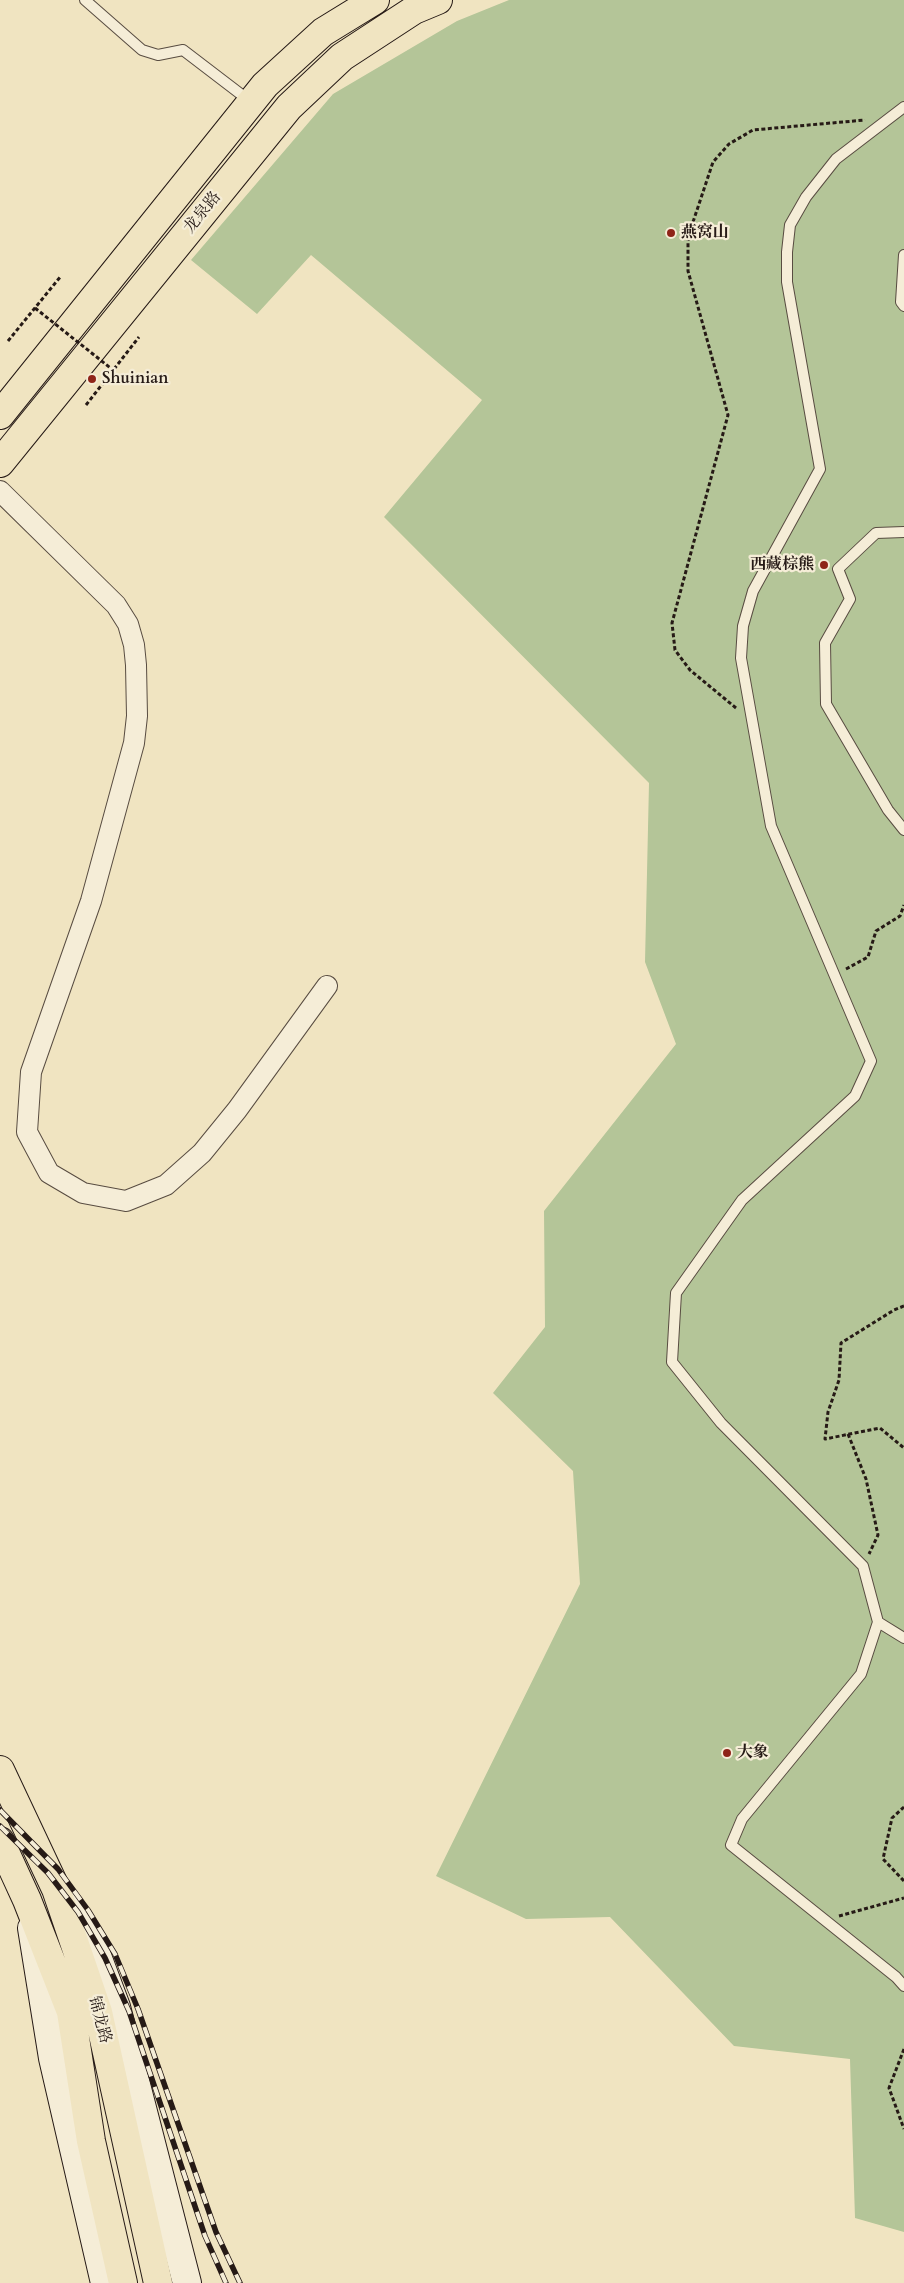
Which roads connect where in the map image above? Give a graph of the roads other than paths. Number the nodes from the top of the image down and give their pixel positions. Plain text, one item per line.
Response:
1 (85, 0) edge
2 (375, 0) edge
3 (438, 0) edge
4 (252, 103) junction
5 (904, 107) edge
6 (904, 255) edge
7 (904, 306) edge
8 (0, 415) edge
9 (0, 463) edge
10 (0, 492) edge
11 (904, 532) edge
12 (904, 830) edge
13 (327, 986) dead end
14 (878, 1622) junction
15 (904, 1638) edge
16 (0, 1770) edge
17 (0, 1841) edge
18 (56, 1889) junction
19 (27, 1900) junction
20 (904, 1986) edge
21 (105, 2283) edge
22 (123, 2283) edge
23 (158, 2283) edge
24 (186, 2283) edge

1 - 4 lane
2 - 4 main road, 龙泉路
3 - 9 main road, 龙泉路
4 - 8 main road, 龙泉路
5 - 14 lane
6 - 7 lane
10 - 13 street
11 - 12 lane
14 - 15 lane
14 - 20 lane
16 - 18 main road, 锦龙路
17 - 19 main road, 锦龙路
18 - 23 main road, 锦龙路
18 - 24 street
19 - 21 street
19 - 22 main road, 锦龙路

